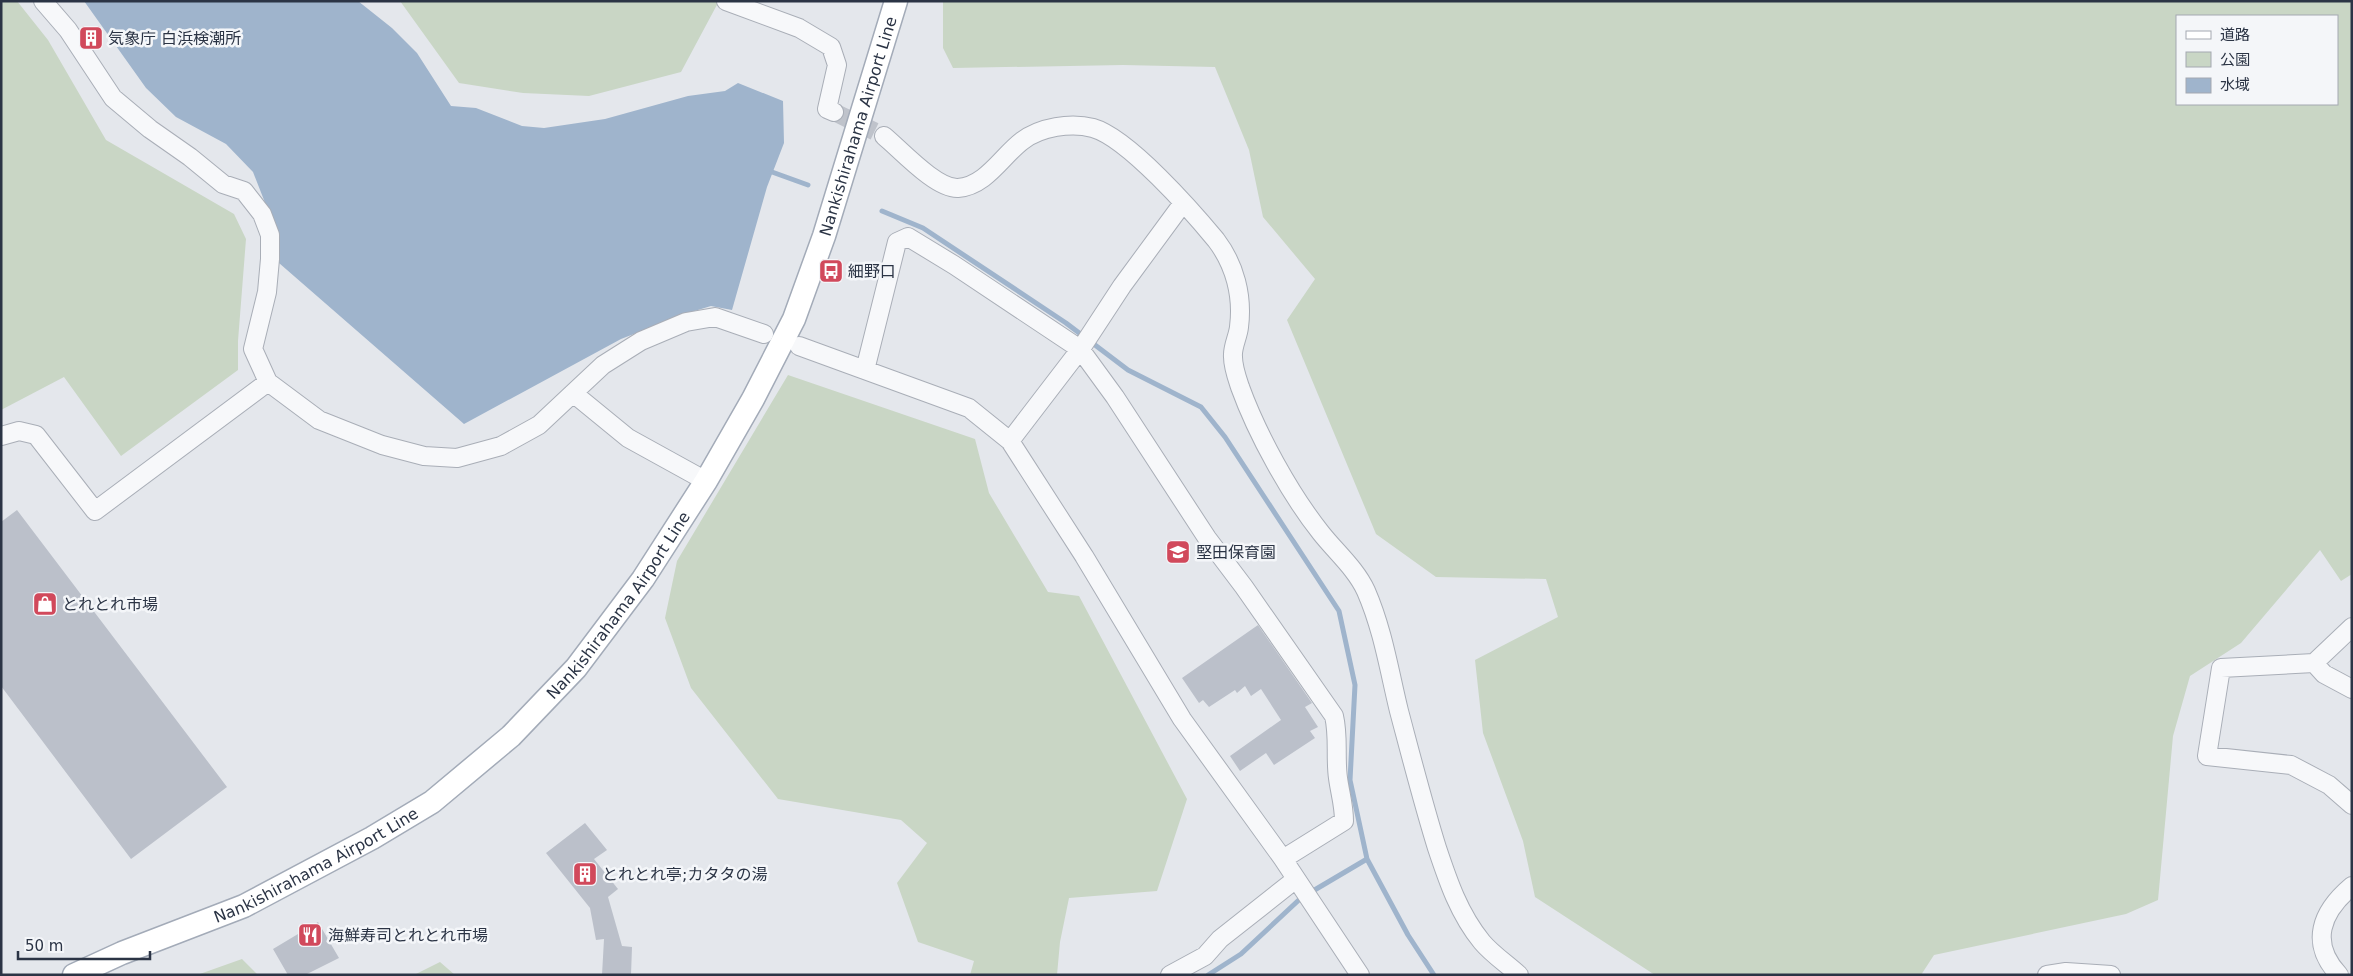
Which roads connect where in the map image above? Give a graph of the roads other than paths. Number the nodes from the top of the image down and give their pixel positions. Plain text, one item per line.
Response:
1 (43, 1) edge
2 (726, 1) edge
3 (896, 1) edge
4 (834, 112) dead end
5 (884, 136) tunnel mouth
6 (1183, 203) junction
7 (764, 334) dead end
8 (799, 346) dead end
9 (1081, 348) junction
10 (865, 370) junction
11 (268, 382) junction
12 (573, 393) junction
13 (1, 436) edge
14 (1010, 441) junction
15 (706, 481) junction
16 (2352, 627) edge
17 (2314, 663) junction
18 (2352, 690) edge
19 (2352, 805) edge
20 (1283, 859) junction
21 (1298, 882) junction
22 (2352, 886) edge
23 (74, 975) edge
24 (1170, 975) edge
25 (1360, 975) edge
26 (1519, 975) edge
27 (2047, 975) edge
28 (2111, 975) edge
29 (2339, 975) edge

1 - 11 street
2 - 4 street
3 - 15 main road, Nankishirahama Airport Line
5 - 6 street
6 - 9 street
6 - 26 street
7 - 12 street
8 - 10 street
9 - 10 street
9 - 14 street
9 - 20 street
10 - 14 street
11 - 12 street
11 - 13 street
12 - 15 street
14 - 20 street
15 - 23 main road, Nankishirahama Airport Line
16 - 17 street
17 - 18 street
17 - 19 street
20 - 21 street
21 - 24 street
21 - 25 street
22 - 29 street
27 - 28 street

